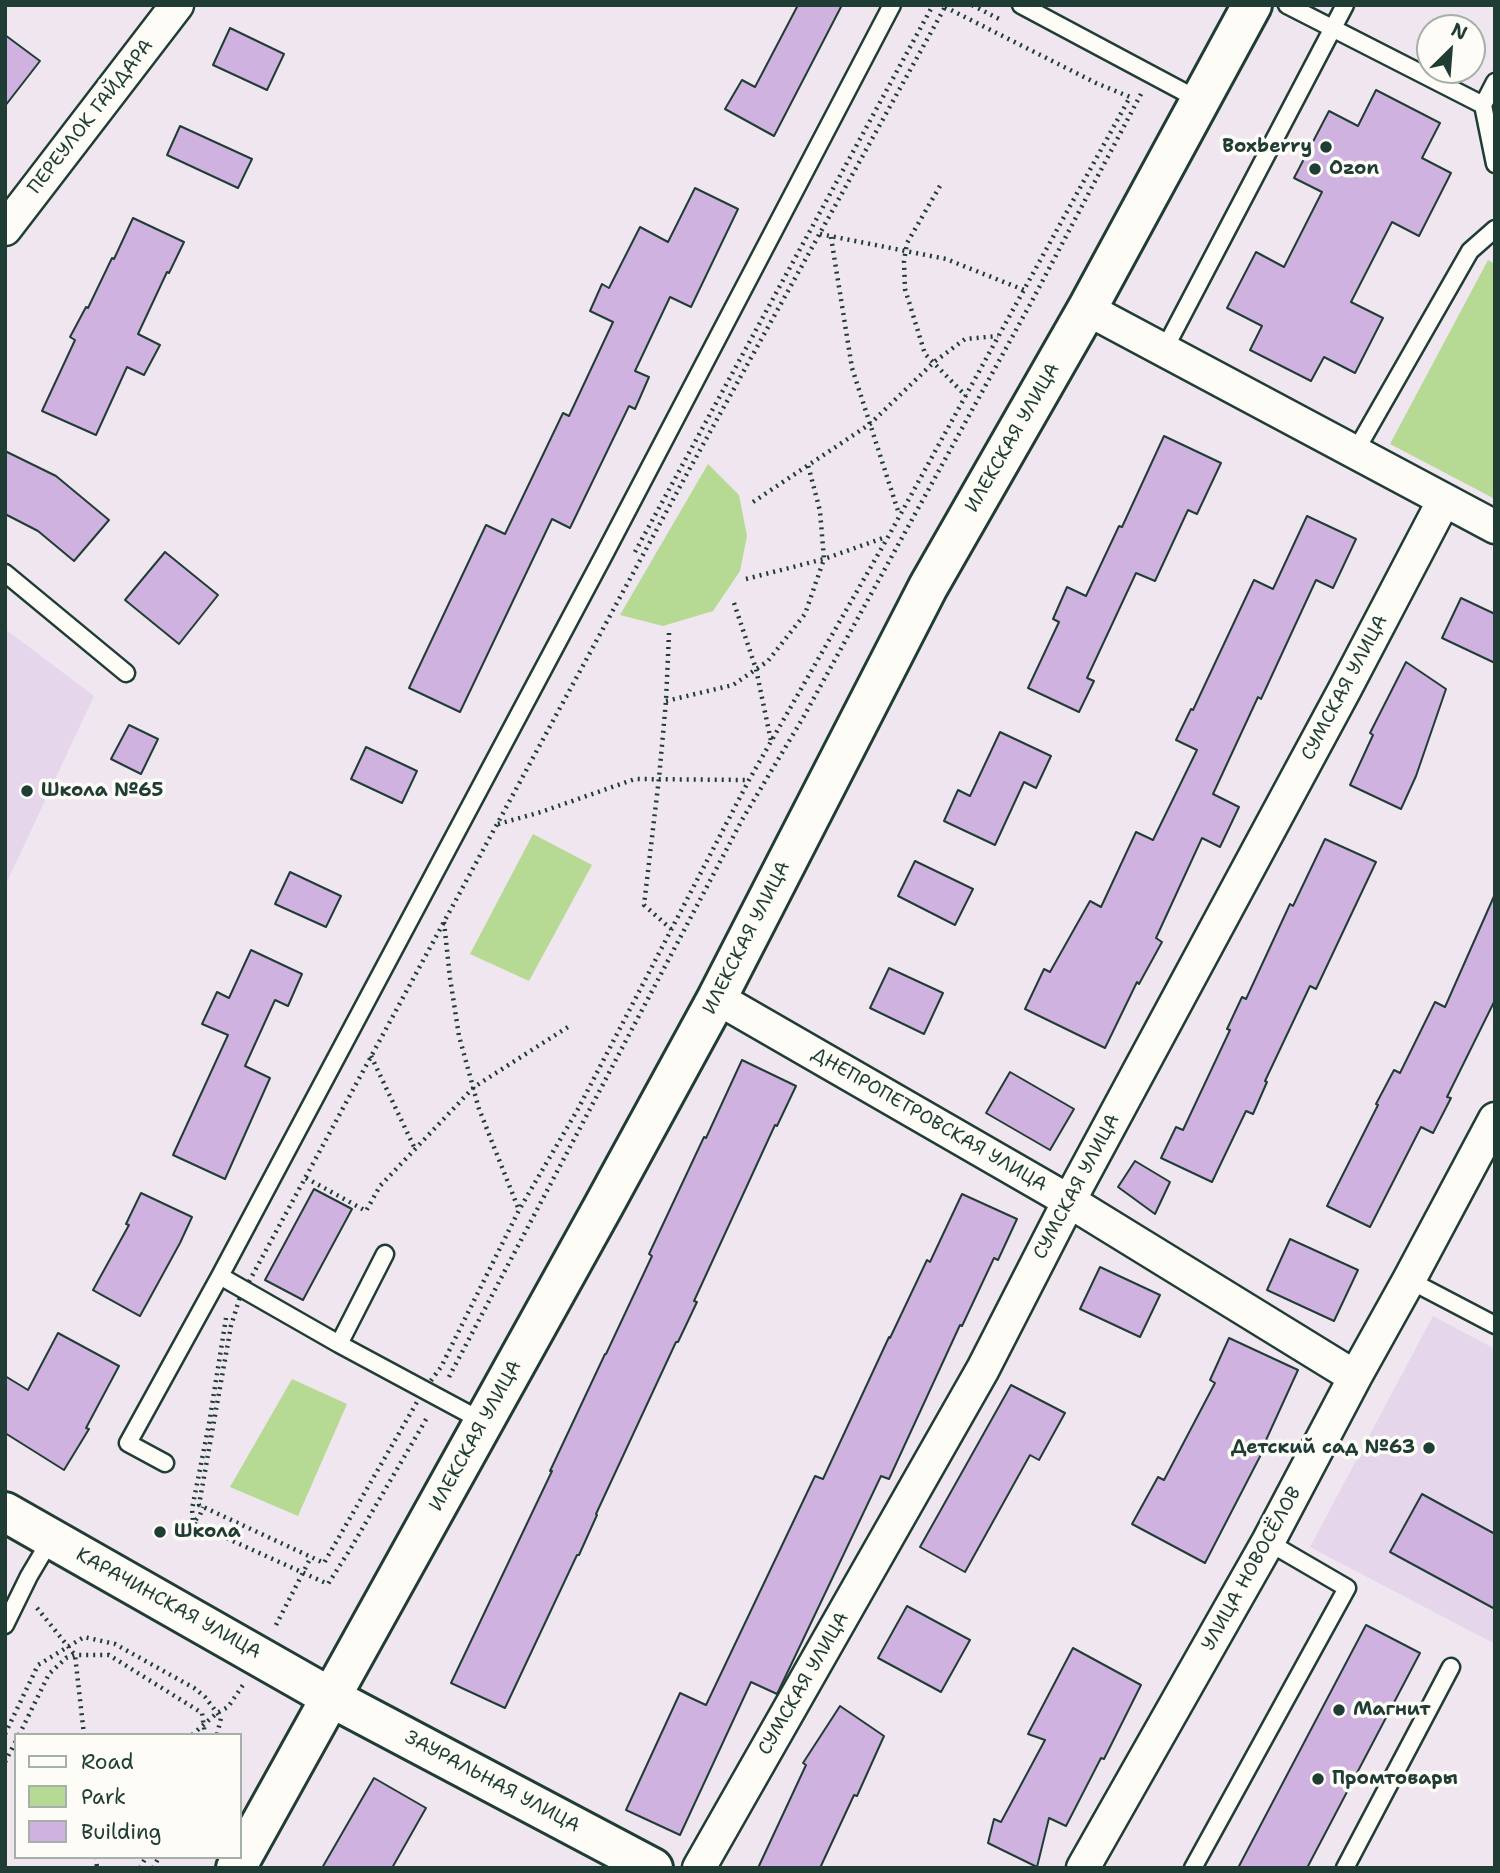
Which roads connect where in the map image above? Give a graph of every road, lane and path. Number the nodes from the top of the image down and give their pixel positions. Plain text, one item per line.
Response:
1 (177, 5) edge
2 (892, 5) edge
3 (1021, 5) edge
4 (1252, 5) edge
5 (1287, 5) edge
6 (1345, 5) edge
7 (1333, 28) junction
8 (1495, 82) edge
9 (1142, 92) dead end
10 (1199, 100) junction
11 (1483, 106) junction
12 (1495, 164) edge
13 (940, 186) dead end
14 (5, 229) edge
15 (1495, 229) edge
16 (820, 234) junction
17 (831, 237) junction
18 (1024, 290) junction
19 (1087, 309) junction
20 (999, 336) junction
21 (1164, 350) junction
22 (934, 362) junction
23 (966, 396) junction
24 (870, 424) junction
25 (1355, 452) junction
26 (808, 465) junction
27 (1444, 500) junction
28 (753, 502) dead end
29 (899, 514) junction
30 (1495, 527) edge
31 (888, 537) junction
32 (824, 559) junction
33 (5, 573) edge
34 (746, 579) dead end
35 (734, 604) dead end
36 (669, 633) dead end
37 (756, 669) junction
38 (126, 673) dead end
39 (666, 701) junction
40 (771, 741) junction
41 (659, 778) junction
42 (749, 780) junction
43 (497, 825) junction
44 (444, 921) junction
45 (671, 929) junction
46 (717, 998) junction
47 (571, 1026) dead end
48 (372, 1056) junction
49 (474, 1087) junction
50 (1495, 1119) edge
51 (415, 1149) junction
52 (306, 1178) junction
53 (1069, 1201) junction
54 (519, 1210) junction
55 (385, 1254) dead end
56 (220, 1276) junction
57 (1409, 1280) junction
58 (244, 1290) junction
59 (227, 1306) dead end
60 (1495, 1325) edge
61 (339, 1344) junction
62 (1355, 1377) junction
63 (431, 1394) junction
64 (484, 1422) junction
65 (165, 1463) dead end
66 (203, 1507) junction
67 (5, 1512) edge
68 (193, 1523) junction
69 (189, 1532) dead end
70 (51, 1539) junction
71 (1268, 1542) junction
72 (311, 1557) junction
73 (303, 1572) junction
74 (20, 1595) junction
75 (5, 1625) edge
76 (276, 1625) dead end
77 (67, 1647) junction
78 (75, 1656) junction
79 (1451, 1667) dead end
80 (244, 1685) dead end
81 (330, 1696) junction
82 (218, 1713) junction
83 (204, 1726) junction
84 (20, 1733) edge
85 (83, 1733) edge
86 (195, 1733) edge
87 (205, 1733) edge
88 (217, 1733) edge
89 (5, 1734) edge
90 (14, 1745) edge
91 (5, 1762) edge
92 (242, 1857) edge
93 (653, 1868) edge
94 (699, 1868) edge
95 (1083, 1868) edge
96 (1193, 1868) edge
97 (1345, 1868) edge

1 - 14 street, ПЕРЕУЛОК ГАЙДАРА
2 - 56 lane
3 - 10 lane
4 - 10 street, ИЛЕКСКАЯ УЛИЦА
5 - 7 lane
6 - 7 lane
7 - 11 lane
7 - 21 lane
8 - 11 lane
9 - 63 path
10 - 19 street, ИЛЕКСКАЯ УЛИЦА
11 - 12 lane
13 - 22 path
15 - 25 lane
16 - 17 path
16 - 18 path
16 - 43 path
17 - 18 path
17 - 24 path
18 - 20 path
19 - 21 street
19 - 46 street, ИЛЕКСКАЯ УЛИЦА
20 - 22 path
20 - 23 path
21 - 25 street
22 - 23 path
22 - 24 path
23 - 29 path
24 - 26 path
24 - 29 path
25 - 27 street
26 - 28 path
26 - 32 path
27 - 30 street
27 - 53 street, СУМСКАЯ УЛИЦА
29 - 31 path
31 - 32 path
31 - 40 path
32 - 34 path
32 - 37 path
33 - 38 lane
35 - 37 path
36 - 39 path
37 - 39 path
37 - 40 path
39 - 41 path
40 - 42 path
41 - 42 path
41 - 43 path
41 - 45 path
42 - 45 path
43 - 44 path
44 - 48 path
44 - 49 path
45 - 54 path
46 - 53 street, ДНЕПРОПЕТРОВСКАЯ УЛИЦА
46 - 64 street, ИЛЕКСКАЯ УЛИЦА
47 - 49 path
48 - 51 path
48 - 52 path
49 - 51 path
49 - 54 path
50 - 57 street, УЛИЦА НОВОСЁЛОВ
51 - 52 path
52 - 58 path
53 - 62 street, ДНЕПРОПЕТРОВСКАЯ УЛИЦА
53 - 94 street, СУМСКАЯ УЛИЦА
54 - 63 path
55 - 61 lane
56 - 58 lane
56 - 65 lane
57 - 60 lane
57 - 62 street, УЛИЦА НОВОСЁЛОВ
58 - 61 lane
58 - 66 path
59 - 68 path
61 - 63 lane
62 - 71 street, УЛИЦА НОВОСЁЛОВ
63 - 64 lane
63 - 72 path
63 - 73 path
64 - 81 street, ИЛЕКСКАЯ УЛИЦА
66 - 68 path
66 - 72 path
67 - 70 street, КАРАЧИНСКАЯ УЛИЦА
68 - 69 path
68 - 73 path
70 - 74 lane
70 - 81 street, КАРАЧИНСКАЯ УЛИЦА
71 - 95 street, УЛИЦА НОВОСЁЛОВ
71 - 96 lane
72 - 73 path
73 - 76 path
74 - 75 lane
74 - 77 path
77 - 78 path
77 - 82 path
77 - 89 path
78 - 83 path
78 - 84 path
78 - 85 path
79 - 97 lane
80 - 82 path
81 - 92 street, ИЛЕКСКАЯ УЛИЦА
81 - 93 street, ЗАУРАЛЬНАЯ УЛИЦА
82 - 83 path
82 - 88 path
83 - 86 path
83 - 87 path
90 - 91 path

